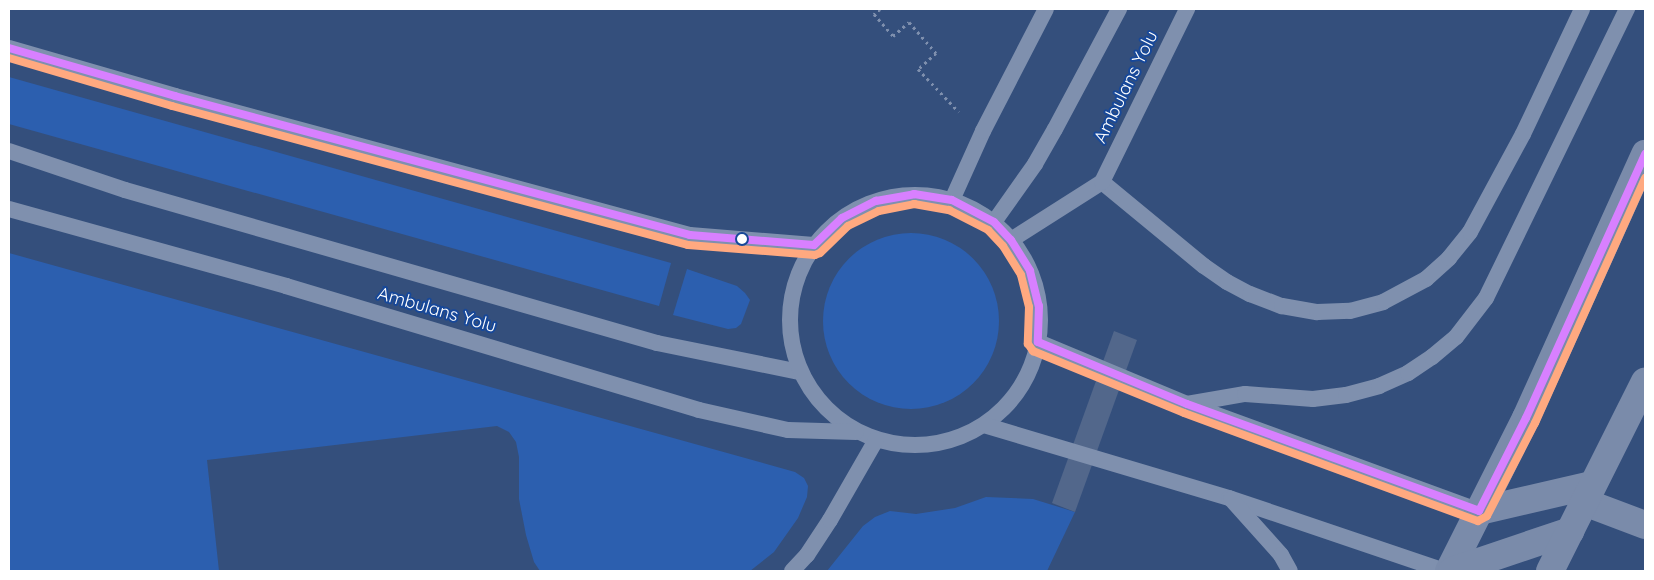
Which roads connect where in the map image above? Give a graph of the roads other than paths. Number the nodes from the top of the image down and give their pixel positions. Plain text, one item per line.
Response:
1 (1046, 9) edge
2 (1119, 9) edge
3 (1187, 9) edge
4 (1582, 9) edge
5 (1627, 9) edge
6 (9, 48) edge
7 (9, 152) edge
8 (1645, 154) edge
9 (1102, 182) junction
10 (952, 200) junction
11 (9, 210) edge
12 (994, 222) junction
13 (1012, 240) junction
14 (814, 245) junction
15 (1038, 342) junction
16 (800, 372) junction
17 (1645, 380) edge
18 (1187, 404) junction
19 (984, 425) junction
20 (856, 432) junction
21 (876, 440) junction
22 (1588, 494) junction
23 (1229, 498) junction
24 (1479, 511) junction
25 (1645, 525) edge
26 (1570, 531) junction
27 (792, 571) edge
28 (1290, 571) edge
29 (1449, 571) edge
30 (1550, 571) edge

1 - 10 lane
2 - 12 lane
3 - 9 lane, Ambulans Yolu
4 - 9 lane
5 - 18 lane
6 - 14 lane
7 - 16 lane
8 - 24 main road
9 - 13 lane
10 - 12 lane
10 - 14 lane
11 - 20 lane, Ambulans Yolu
12 - 13 lane
13 - 15 lane
14 - 16 lane
15 - 18 lane
15 - 19 lane
16 - 20 lane
17 - 22 main road
18 - 24 lane
19 - 21 lane
19 - 23 lane
20 - 21 lane
21 - 27 lane
22 - 24 main road
22 - 25 main road
22 - 26 main road
23 - 28 lane
23 - 29 lane
24 - 29 main road
26 - 29 main road
26 - 30 main road

